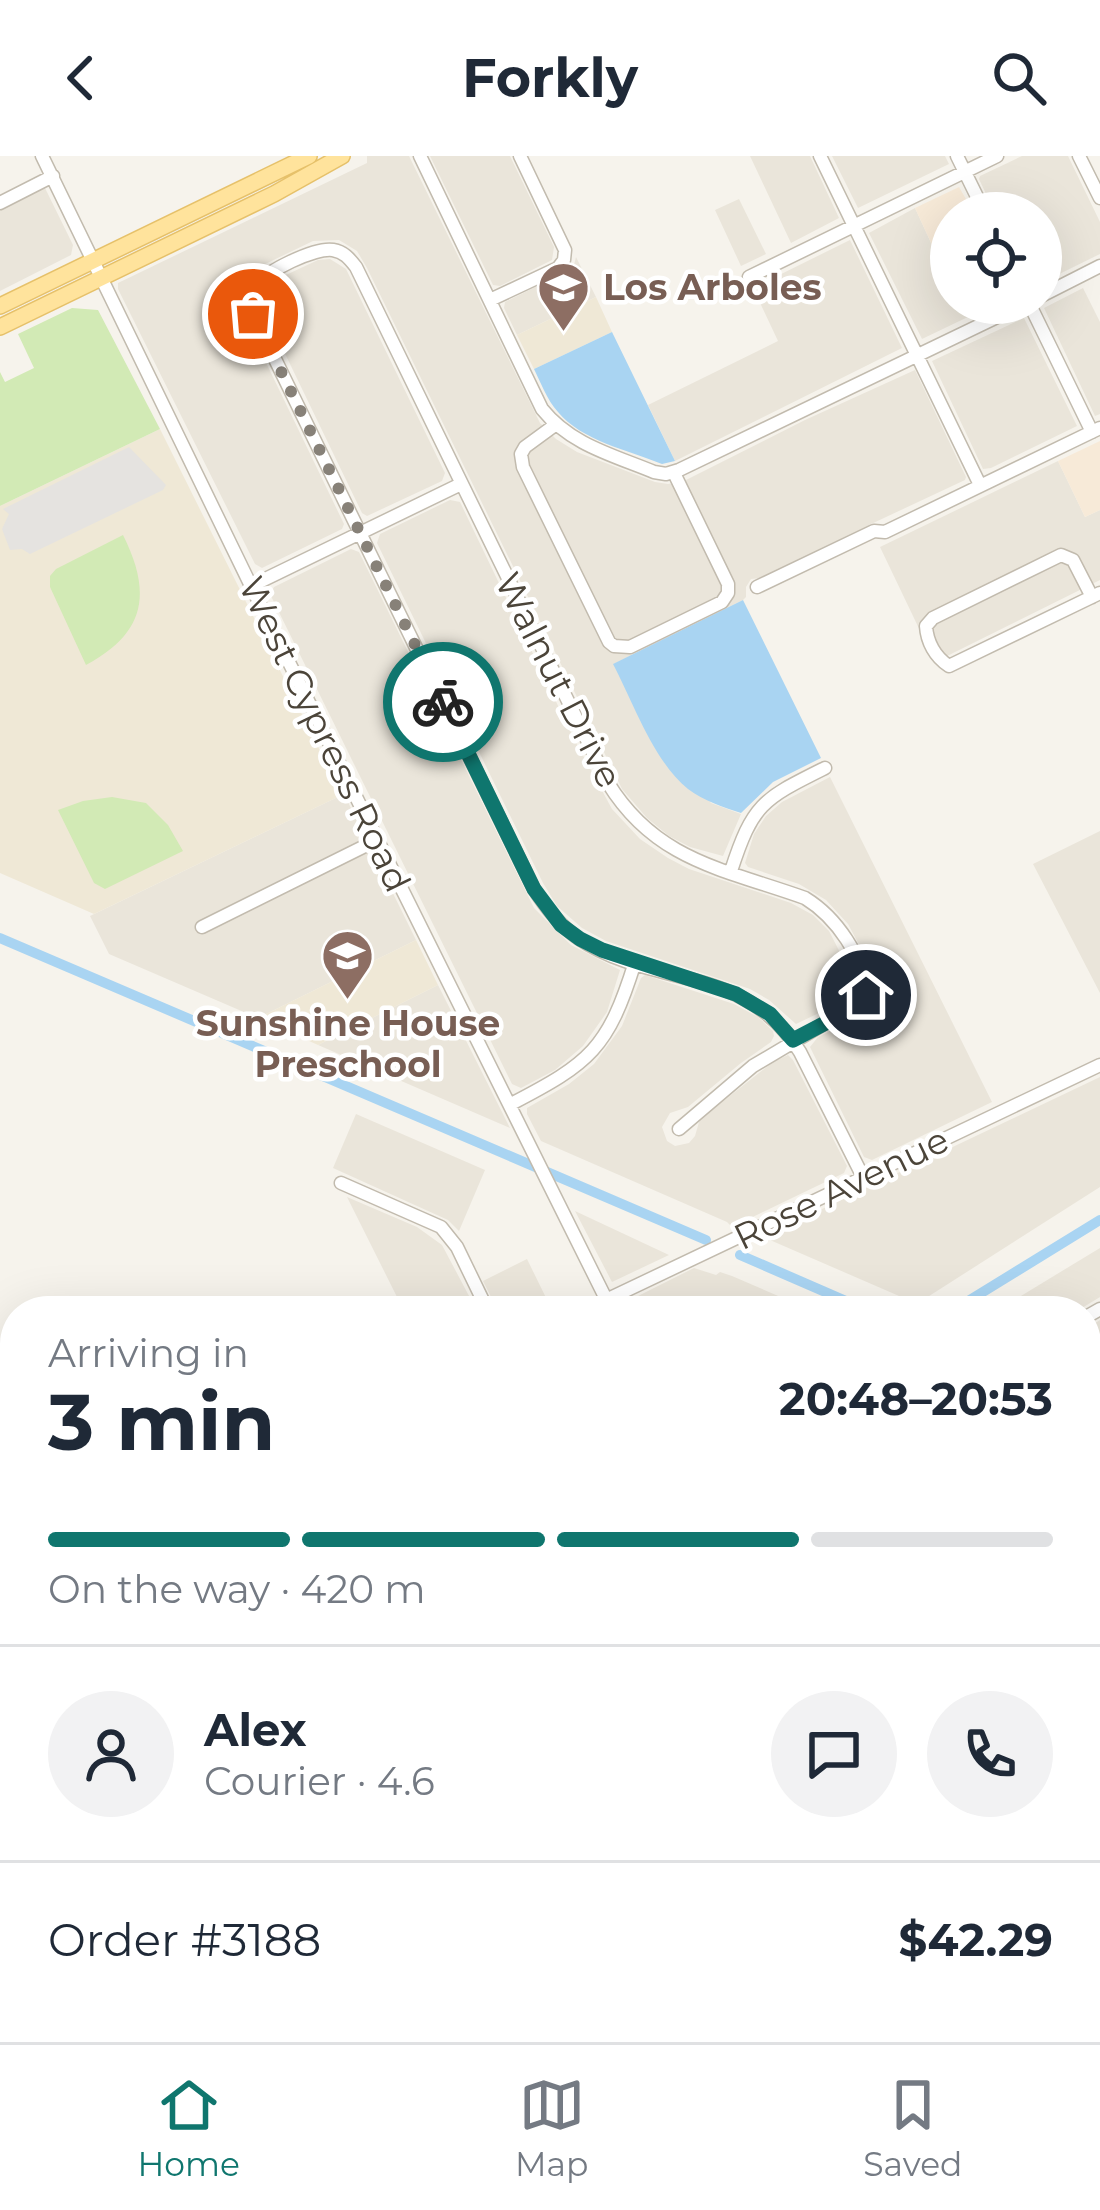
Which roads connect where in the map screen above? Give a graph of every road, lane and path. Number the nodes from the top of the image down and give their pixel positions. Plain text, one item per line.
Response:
1 (42, 156) edge
2 (309, 156) edge
3 (342, 156) edge
4 (420, 156) edge
5 (520, 156) edge
6 (820, 156) edge
7 (957, 156) edge
8 (997, 156) edge
9 (1079, 156) edge
10 (965, 172) junction
11 (52, 176) junction
12 (975, 192) edge
13 (1100, 198) edge
14 (0, 203) edge
15 (854, 225) junction
16 (94, 261) junction
17 (1100, 266) edge
18 (748, 277) dead end
19 (102, 278) junction
20 (1062, 285) edge
21 (490, 300) junction
22 (0, 306) edge
23 (984, 324) edge
24 (1038, 324) edge
25 (0, 327) edge
26 (918, 356) junction
27 (555, 424) junction
28 (1096, 430) edge
29 (674, 473) junction
30 (461, 484) junction
31 (980, 485) junction
32 (361, 532) junction
33 (251, 586) junction
34 (757, 587) dead end
35 (1096, 595) edge
36 (825, 768) dead end
37 (377, 840) junction
38 (730, 871) junction
39 (202, 927) dead end
40 (635, 962) junction
41 (793, 1040) junction
42 (1100, 1065) edge
43 (511, 1104) junction
44 (680, 1129) dead end
45 (863, 1177) junction
46 (341, 1183) dead end
47 (481, 1296) edge
48 (605, 1296) edge
49 (627, 1296) edge

1 - 11 street, West Cypress Road
2 - 16 main road
3 - 19 main road
4 - 21 street
5 - 21 street
6 - 15 street
7 - 10 street
8 - 10 street
9 - 13 street
10 - 12 street
10 - 15 street
11 - 14 street
11 - 16 street, West Cypress Road
15 - 18 street
15 - 26 street
16 - 19 street, West Cypress Road
16 - 22 main road
17 - 20 street
19 - 25 main road
19 - 33 street, West Cypress Road
21 - 27 street
23 - 26 street
24 - 28 street
26 - 29 street
26 - 31 street
27 - 29 street
27 - 29 street
28 - 31 street
30 - 32 street
30 - 32 street, Walnut Drive
30 - 38 street, Walnut Drive
31 - 34 street
32 - 33 street
32 - 40 street
33 - 37 street, West Cypress Road
35 - 35 street
36 - 38 street
37 - 39 street
37 - 43 street, West Cypress Road
38 - 41 street, Walnut Drive
40 - 41 street
40 - 43 street
41 - 44 street
41 - 45 street
42 - 45 street, Rose Avenue
43 - 48 street, West Cypress Road
45 - 49 street, Rose Avenue
46 - 47 street

